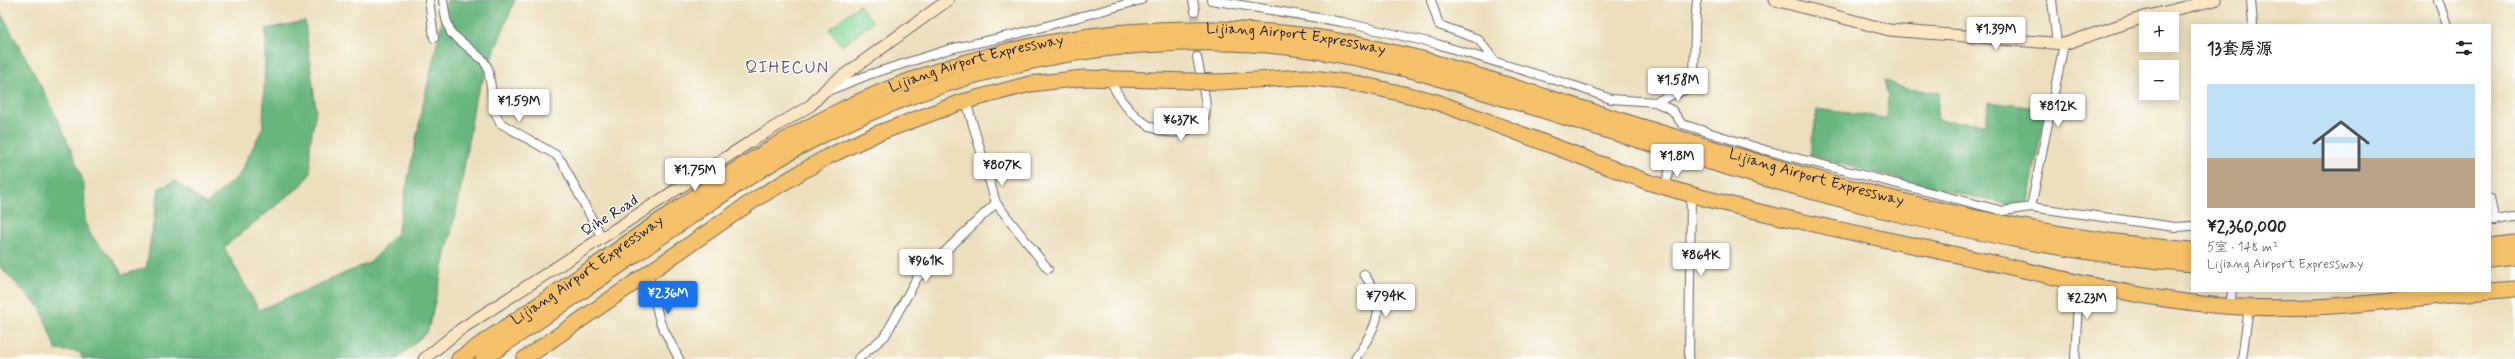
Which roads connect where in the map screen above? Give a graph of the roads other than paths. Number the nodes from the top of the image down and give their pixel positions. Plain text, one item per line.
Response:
1 (429, 0) edge
2 (443, 0) edge
3 (948, 0) edge
4 (1141, 0) edge
5 (1193, 0) edge
6 (1211, 0) edge
7 (1431, 0) edge
8 (1697, 0) edge
9 (1775, 0) edge
10 (2052, 0) edge
11 (2215, 0) edge
12 (2252, 0) edge
13 (2438, 0) edge
14 (1195, 11) tunnel mouth
15 (2253, 24) edge
16 (2447, 24) edge
17 (434, 38) dead end
18 (2060, 44) junction
19 (1196, 57) tunnel mouth
20 (1494, 60) junction
21 (1110, 78) junction
22 (822, 94) junction
23 (966, 101) junction
24 (1655, 102) junction
25 (1671, 164) dead end
26 (1665, 187) junction
27 (1691, 195) junction
28 (996, 203) junction
29 (2031, 207) junction
30 (2491, 210) edge
31 (2515, 217) edge
32 (2492, 221) edge
33 (2191, 226) edge
34 (602, 238) junction
35 (2515, 243) edge
36 (2491, 246) edge
37 (2191, 250) edge
38 (2515, 257) edge
39 (2491, 260) edge
40 (2191, 264) edge
41 (1048, 269) dead end
42 (648, 274) junction
43 (1364, 274) dead end
44 (2079, 281) junction
45 (2515, 289) edge
46 (2491, 291) edge
47 (2232, 292) edge
48 (2478, 292) edge
49 (2230, 306) junction
50 (2249, 307) junction
51 (424, 359) edge
52 (459, 359) edge
53 (483, 359) edge
54 (524, 359) edge
55 (679, 359) edge
56 (858, 359) edge
57 (1355, 359) edge
58 (1689, 359) edge
59 (2075, 359) edge
60 (2242, 359) edge

1 - 17 street
2 - 34 street
3 - 22 street, Qihe Road
4 - 22 street
5 - 14 street
6 - 20 street
7 - 20 street
8 - 24 street
9 - 18 street
10 - 18 street
11 - 18 street
12 - 15 street
13 - 16 street
18 - 29 street
19 - 21 street
20 - 24 street
21 - 23 highway
21 - 26 highway, bridge
22 - 34 street, Qihe Road
23 - 28 street
23 - 42 highway
24 - 29 street
25 - 26 street
26 - 27 highway
27 - 44 highway
27 - 58 street
28 - 41 street
28 - 56 street
29 - 33 street
30 - 32 street
31 - 32 street
34 - 51 street, Qihe Road
35 - 36 highway
37 - 52 highway, Lijiang Airport Expressway
38 - 39 highway
40 - 53 highway, Lijiang Airport Expressway
42 - 54 highway
42 - 55 street
43 - 57 street
44 - 49 highway
44 - 59 street
45 - 46 highway
47 - 49 street
48 - 50 highway
49 - 50 highway
50 - 60 street

